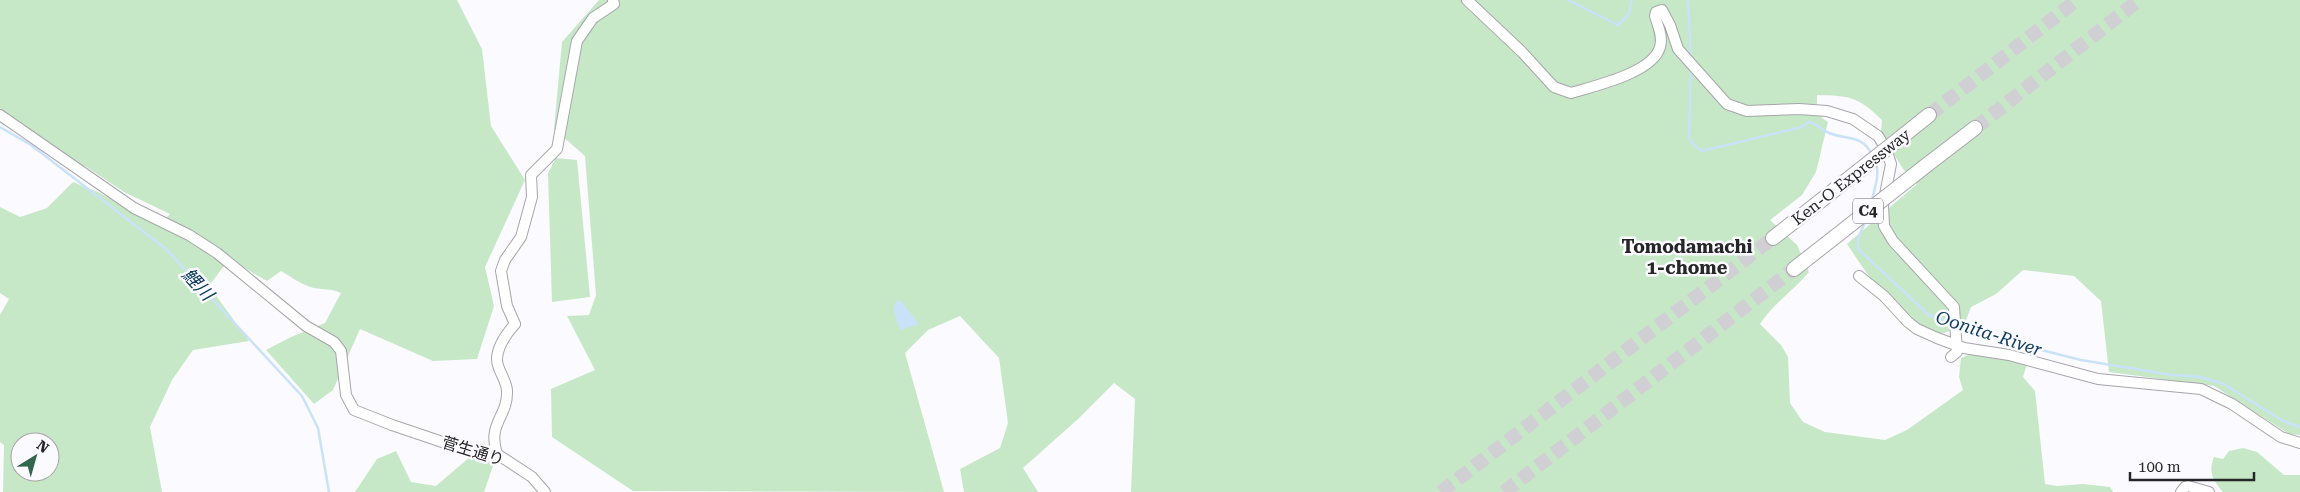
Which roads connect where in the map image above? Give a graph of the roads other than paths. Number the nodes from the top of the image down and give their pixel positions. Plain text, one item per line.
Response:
1 (613, 0) edge
2 (1467, 0) edge
3 (0, 115) edge
4 (1930, 115) tunnel mouth
5 (1976, 128) tunnel mouth
6 (1773, 238) tunnel mouth
7 (1794, 269) tunnel mouth
8 (1858, 276) dead end
9 (1957, 342) junction
10 (1951, 358) dead end
11 (2300, 443) edge
12 (497, 454) junction
13 (545, 492) edge
14 (2181, 492) edge
15 (2209, 492) edge

1 - 12 street
2 - 9 street
3 - 12 street, 菅生通り
4 - 6 highway, Ken-O Expressway / C4, bridge
5 - 7 highway, C4, bridge
8 - 9 street
9 - 10 street
9 - 11 street
12 - 13 street, 菅生通り
14 - 15 street

